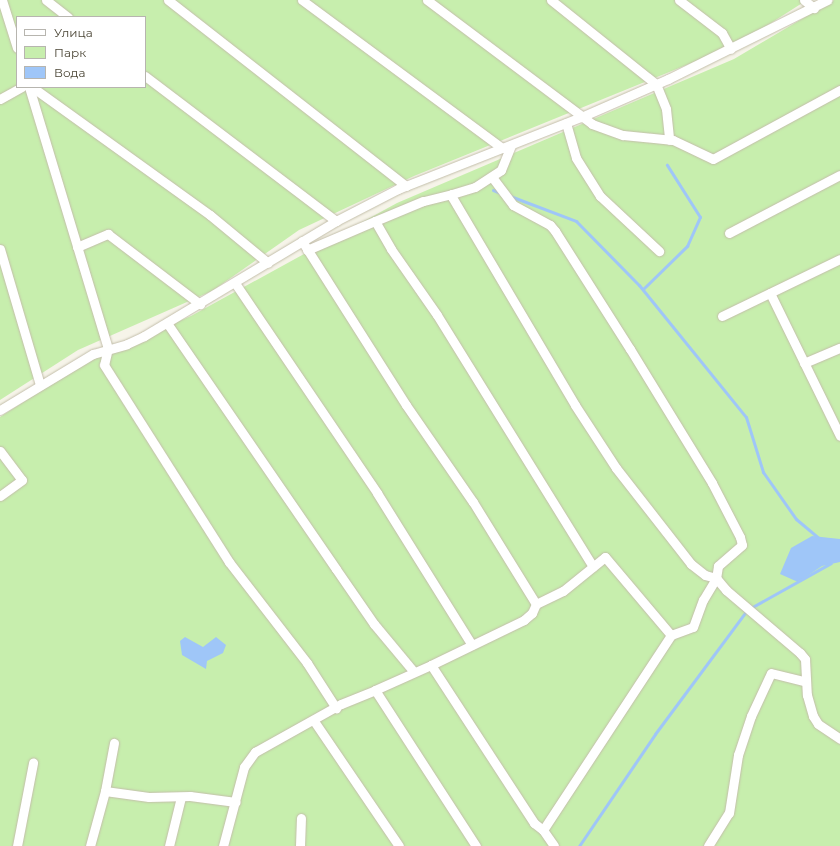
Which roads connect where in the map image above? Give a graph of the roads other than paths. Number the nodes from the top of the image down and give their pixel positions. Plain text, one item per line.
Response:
1 (2, 0) edge
2 (46, 0) edge
3 (168, 0) edge
4 (302, 0) edge
5 (427, 0) edge
6 (551, 0) edge
7 (679, 0) edge
8 (804, 0) edge
9 (827, 0) edge
10 (814, 8) junction
11 (67, 16) edge
12 (16, 45) edge
13 (731, 49) junction
14 (146, 77) edge
15 (656, 84) junction
16 (20, 88) edge
17 (29, 88) edge
18 (33, 88) edge
19 (840, 90) edge
20 (0, 99) edge
21 (581, 117) junction
22 (566, 123) junction
23 (669, 140) junction
24 (506, 147) junction
25 (840, 175) edge
26 (492, 177) junction
27 (406, 186) junction
28 (452, 194) junction
29 (336, 221) junction
30 (375, 221) junction
31 (729, 233) dead end
32 (302, 242) junction
33 (77, 247) junction
34 (0, 250) edge
35 (308, 250) junction
36 (659, 251) dead end
37 (840, 259) edge
38 (268, 263) junction
39 (235, 283) junction
40 (770, 293) junction
41 (200, 304) junction
42 (722, 316) dead end
43 (167, 323) junction
44 (108, 348) junction
45 (840, 348) edge
46 (804, 363) junction
47 (40, 385) junction
48 (0, 410) edge
49 (840, 434) edge
50 (0, 451) edge
51 (0, 496) edge
52 (593, 567) junction
53 (716, 578) junction
54 (536, 604) junction
55 (672, 635) junction
56 (472, 645) junction
57 (431, 665) junction
58 (414, 672) junction
59 (806, 682) junction
60 (375, 690) junction
61 (336, 708) junction
62 (314, 721) junction
63 (840, 739) edge
64 (114, 743) dead end
65 (33, 763) dead end
66 (105, 791) junction
67 (181, 797) junction
68 (236, 802) junction
69 (301, 818) dead end
70 (543, 830) junction
71 (17, 846) edge
72 (90, 846) edge
73 (169, 846) edge
74 (223, 846) edge
75 (300, 846) edge
76 (399, 846) edge
77 (476, 846) edge
78 (547, 846) edge
79 (554, 846) edge
80 (708, 846) edge

1 - 12 lane
2 - 11 lane
3 - 27 lane
4 - 24 lane
5 - 21 lane
6 - 15 lane
7 - 13 lane
8 - 10 lane
9 - 10 lane
10 - 13 lane
13 - 15 lane
14 - 29 lane
15 - 21 lane
15 - 23 lane
16 - 20 lane
17 - 33 lane
18 - 38 lane
19 - 23 lane
21 - 22 lane
21 - 23 lane
22 - 24 lane
22 - 36 lane
24 - 26 lane
24 - 27 lane
25 - 31 lane
26 - 28 lane
26 - 53 lane
27 - 29 lane
28 - 30 lane
28 - 53 lane
29 - 32 lane
30 - 35 lane
30 - 52 lane
32 - 35 lane
32 - 38 lane
33 - 41 lane
33 - 44 lane
34 - 47 lane
35 - 54 lane
37 - 40 lane
38 - 39 lane
39 - 41 lane
39 - 56 lane
40 - 42 lane
40 - 46 lane
41 - 43 lane
43 - 44 lane
43 - 58 lane
44 - 47 lane
44 - 61 lane
45 - 46 lane
46 - 49 lane
47 - 48 lane
50 - 51 lane
52 - 54 lane
52 - 55 lane
53 - 55 lane
53 - 59 lane
54 - 56 lane
55 - 70 lane
56 - 57 lane
57 - 58 lane
57 - 70 lane
58 - 60 lane
59 - 63 lane
59 - 80 lane
60 - 61 lane
60 - 77 lane
61 - 62 lane
62 - 68 lane
62 - 76 lane
64 - 66 lane
65 - 71 lane
66 - 67 lane
66 - 72 lane
67 - 68 lane
67 - 73 lane
68 - 74 lane
69 - 75 lane
70 - 78 lane
70 - 79 lane

